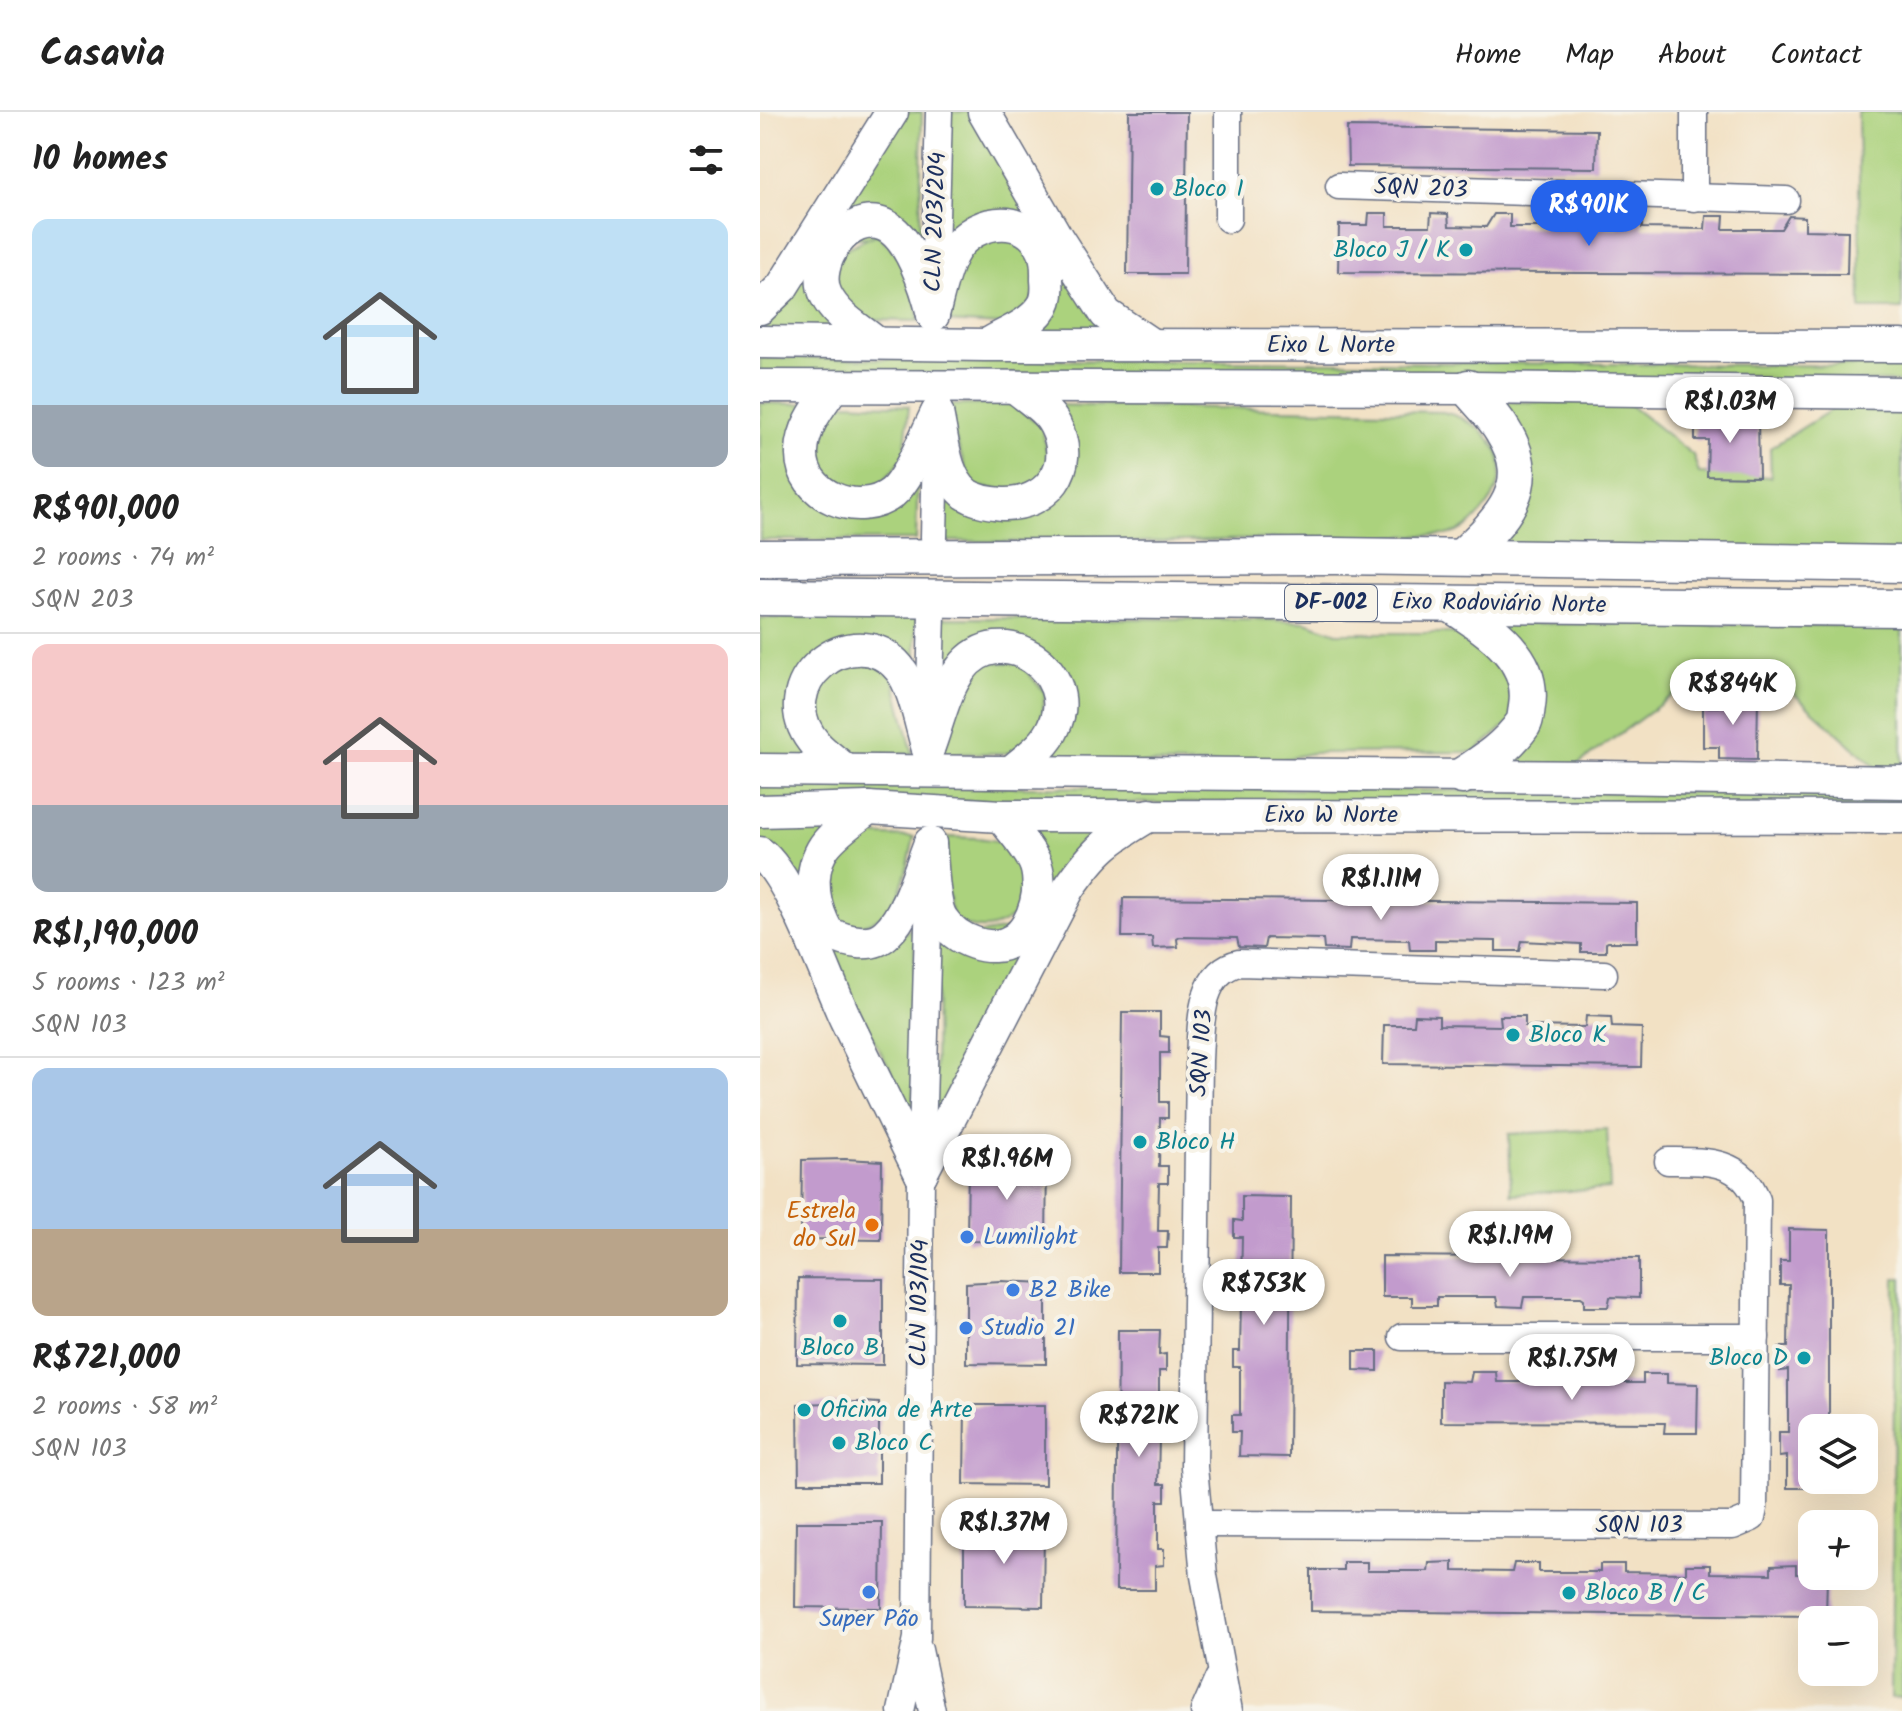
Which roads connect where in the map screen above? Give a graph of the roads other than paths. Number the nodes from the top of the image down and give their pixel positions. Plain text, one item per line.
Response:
1 (892, 112) edge
2 (939, 112) edge
3 (984, 112) edge
4 (1228, 112) edge
5 (1694, 112) edge
6 (1339, 186) dead end
7 (1694, 198) junction
8 (1786, 200) dead end
9 (1228, 219) dead end
10 (760, 308) edge
11 (933, 323) junction
12 (760, 342) edge
13 (875, 342) junction
14 (985, 345) junction
15 (1152, 345) junction
16 (1902, 346) edge
17 (760, 386) edge
18 (833, 387) junction
19 (1015, 387) junction
20 (1468, 388) junction
21 (1902, 393) edge
22 (937, 406) junction
23 (934, 537) dead end
24 (1462, 557) junction
25 (760, 558) edge
26 (1902, 564) edge
27 (760, 597) edge
28 (1451, 604) junction
29 (1902, 608) edge
30 (932, 613) dead end
31 (928, 755) junction
32 (844, 769) junction
33 (760, 770) edge
34 (1012, 771) junction
35 (1462, 776) junction
36 (1902, 782) edge
37 (868, 808) junction
38 (760, 811) edge
39 (1151, 814) junction
40 (1001, 816) junction
41 (1902, 817) edge
42 (930, 834) junction
43 (760, 853) edge
44 (1604, 974) dead end
45 (1668, 1161) dead end
46 (921, 1174) junction
47 (1402, 1337) dead end
48 (1756, 1337) junction
49 (1199, 1524) junction
50 (1215, 1635) junction
51 (917, 1638) junction
52 (1218, 1679) junction
53 (901, 1711) edge
54 (932, 1711) edge
55 (1204, 1711) edge
56 (1220, 1711) edge
57 (1229, 1711) edge

1 - 10 main road
2 - 11 street, CLN 203/204
3 - 15 main road
4 - 9 street
5 - 7 street
6 - 7 street, SQN 203
7 - 8 street, SQN 203
11 - 13 main road
11 - 14 main road
12 - 13 main road, Eixo L Norte
13 - 14 main road, Eixo L Norte
14 - 15 main road, Eixo L Norte
15 - 16 main road, Eixo L Norte
17 - 18 main road, Eixo L Norte
18 - 19 main road, Eixo L Norte
18 - 22 main road
19 - 20 main road, Eixo L Norte
19 - 22 main road
20 - 21 main road, Eixo L Norte
20 - 24 highway
22 - 23 street
24 - 25 highway, Eixo Rodoviário Norte / DF-002
24 - 26 highway, Eixo Rodoviário Norte / DF-002
27 - 28 highway, Eixo Rodoviário Norte / DF-002
28 - 29 highway, Eixo Rodoviário Norte / DF-002
28 - 35 highway
30 - 31 street
31 - 32 main road
31 - 34 main road
32 - 33 main road, Eixo W Norte
32 - 34 main road, Eixo W Norte
34 - 35 main road, Eixo W Norte
35 - 36 main road, Eixo W Norte
37 - 38 main road, Eixo W Norte
37 - 40 main road, Eixo W Norte
37 - 42 main road
39 - 40 main road, Eixo W Norte
39 - 41 main road, Eixo W Norte
39 - 46 main road
40 - 42 main road
42 - 46 street, CLN 103/104
43 - 46 main road
44 - 49 street, SQN 103
45 - 48 street, SQN 103
46 - 51 street, CLN 103/104
47 - 48 street
48 - 49 street, SQN 103
49 - 50 street, SQN 103
50 - 52 street, SQN 103
50 - 57 street, SQN 103
51 - 53 street, CLN 103/104
51 - 54 street, CLN 103/104
52 - 55 street
52 - 56 street, SQN 103

